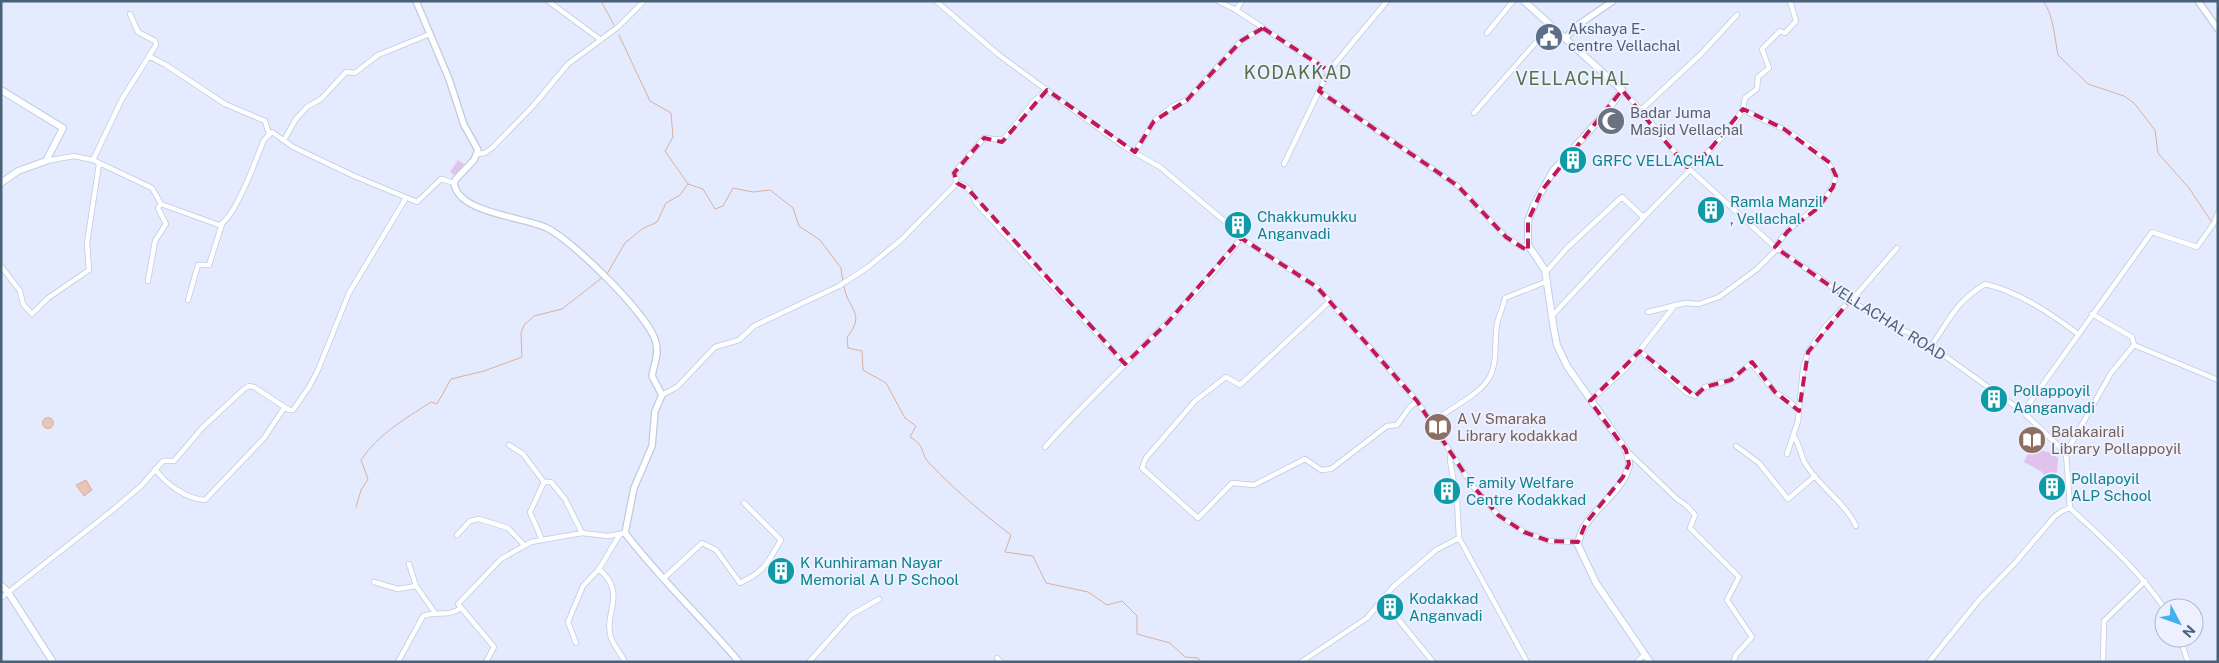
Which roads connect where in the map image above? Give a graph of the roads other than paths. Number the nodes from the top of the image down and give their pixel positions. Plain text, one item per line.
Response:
1 (416, 1) edge
2 (548, 1) edge
3 (644, 1) edge
4 (936, 1) edge
5 (1218, 1) edge
6 (1242, 1) edge
7 (1387, 1) edge
8 (1513, 1) edge
9 (1524, 1) edge
10 (1614, 1) edge
11 (1790, 1) edge
12 (2198, 1) edge
13 (1236, 10) junction
14 (130, 14) dead end
15 (1737, 15) dead end
16 (1551, 25) junction
17 (1263, 28) junction
18 (2218, 29) edge
19 (1487, 33) dead end
20 (430, 34) junction
21 (1565, 38) junction
22 (601, 40) junction
23 (149, 56) junction
24 (1329, 71) junction
25 (1, 90) edge
26 (1047, 90) junction
27 (1622, 90) junction
28 (1319, 91) junction
29 (1641, 110) junction
30 (1744, 110) junction
31 (1474, 113) dead end
32 (269, 134) junction
33 (284, 140) junction
34 (1135, 152) junction
35 (478, 154) junction
36 (93, 160) junction
37 (46, 161) junction
38 (100, 164) junction
39 (1284, 164) dead end
40 (1689, 169) junction
41 (957, 183) junction
42 (1, 184) edge
43 (454, 184) junction
44 (406, 198) junction
45 (161, 204) junction
46 (2218, 213) edge
47 (1646, 215) junction
48 (222, 224) junction
49 (1241, 238) junction
50 (1528, 245) junction
51 (1776, 248) junction
52 (1897, 248) dead end
53 (1, 266) edge
54 (1546, 272) junction
55 (148, 281) dead end
56 (1548, 281) junction
57 (188, 300) dead end
58 (1850, 300) junction
59 (1330, 301) junction
60 (1675, 306) junction
61 (1648, 312) dead end
62 (2092, 314) junction
63 (1551, 318) junction
64 (2078, 334) junction
65 (2134, 345) junction
66 (1931, 346) junction
67 (1640, 351) junction
68 (1125, 364) junction
69 (2218, 380) edge
70 (662, 395) junction
71 (1417, 400) junction
72 (1590, 401) junction
73 (284, 408) junction
74 (1799, 411) junction
75 (2023, 412) junction
76 (1431, 424) junction
77 (1793, 435) junction
78 (509, 445) dead end
79 (1736, 446) dead end
80 (1045, 447) dead end
81 (1626, 450) junction
82 (1451, 452) junction
83 (2066, 453) junction
84 (1787, 454) dead end
85 (155, 469) junction
86 (1815, 476) junction
87 (544, 482) junction
88 (744, 503) dead end
89 (2070, 508) junction
90 (1856, 526) dead end
91 (582, 533) junction
92 (622, 534) junction
93 (457, 535) dead end
94 (1459, 538) junction
95 (542, 540) junction
96 (1578, 542) junction
97 (524, 545) junction
98 (409, 564) dead end
99 (599, 569) junction
100 (663, 579) junction
101 (2145, 581) junction
102 (374, 582) dead end
103 (1, 585) edge
104 (416, 586) junction
105 (8, 592) junction
106 (1, 598) edge
107 (2157, 598) edge
108 (879, 599) dead end
109 (461, 608) junction
110 (435, 613) junction
111 (1398, 619) dead end
112 (576, 643) dead end
113 (2183, 648) edge
114 (1644, 655) junction
115 (52, 662) edge
116 (398, 662) edge
117 (486, 662) edge
118 (625, 662) edge
119 (739, 662) edge
120 (809, 662) edge
121 (1301, 662) edge
122 (1433, 662) edge
123 (1527, 662) edge
124 (1637, 662) edge
125 (1650, 662) edge
126 (1734, 662) edge
127 (1929, 662) edge
128 (2103, 662) edge
129 (2188, 662) edge

1 - 20 street
2 - 22 street
3 - 22 street
4 - 26 street
5 - 13 street
6 - 13 street
7 - 24 street
8 - 19 street
9 - 16 main road
10 - 21 street
11 - 30 street
12 - 18 street
13 - 17 street
14 - 23 street
15 - 29 street
16 - 21 main road
16 - 31 street
17 - 24 street
17 - 34 street
20 - 33 street
20 - 35 street
21 - 27 main road
22 - 35 street
23 - 32 street
23 - 36 street
24 - 28 street
25 - 37 main road
26 - 34 street
26 - 41 street
27 - 29 street, VELLACHAL ROAD
27 - 50 main road
28 - 39 street
28 - 50 street
29 - 40 street, VELLACHAL ROAD
30 - 40 street
30 - 51 street
32 - 33 street
32 - 48 street
33 - 44 street
34 - 49 street
35 - 43 street
36 - 37 street
36 - 38 street
37 - 42 main road
38 - 45 street
38 - 53 street
40 - 47 street
40 - 51 street, VELLACHAL ROAD
41 - 68 street
41 - 70 street
43 - 44 street
43 - 70 street
44 - 73 street
45 - 48 street
45 - 55 street
46 - 62 street
47 - 54 street
47 - 63 street
48 - 57 street
49 - 59 street
49 - 68 street
50 - 54 main road
51 - 58 street, VELLACHAL ROAD
51 - 60 street
52 - 58 street
54 - 56 main road
56 - 63 main road
56 - 76 street
58 - 66 street, VELLACHAL ROAD
58 - 74 street
59 - 71 street
59 - 71 street
60 - 61 street
60 - 67 street
62 - 64 street
62 - 65 street
63 - 72 main road
64 - 66 street
64 - 75 street
65 - 69 street
65 - 83 street
66 - 75 street, VELLACHAL ROAD
67 - 72 street
67 - 74 street
68 - 80 street
70 - 92 street
71 - 76 street
72 - 81 main road
73 - 85 street
73 - 85 street
74 - 77 street
75 - 83 street, VELLACHAL ROAD
76 - 82 street
77 - 84 street
77 - 86 street
78 - 87 street
79 - 86 street
81 - 96 main road
81 - 126 street
82 - 94 street
82 - 96 street
83 - 89 street
85 - 105 street
86 - 90 street
87 - 91 street
87 - 95 street
88 - 100 street
89 - 101 street
89 - 127 street
91 - 92 street
91 - 95 street
92 - 99 street
92 - 100 street
93 - 97 street
94 - 121 street
94 - 123 street
95 - 97 street
96 - 114 main road
97 - 109 street
98 - 104 street
99 - 112 street
99 - 118 street
100 - 119 street
101 - 107 street
101 - 128 street
102 - 104 street
103 - 105 main road
104 - 110 street
105 - 106 street
105 - 115 main road
108 - 120 street
109 - 110 street
109 - 117 street
110 - 116 street
111 - 122 street
113 - 129 street
114 - 124 street
114 - 125 main road

